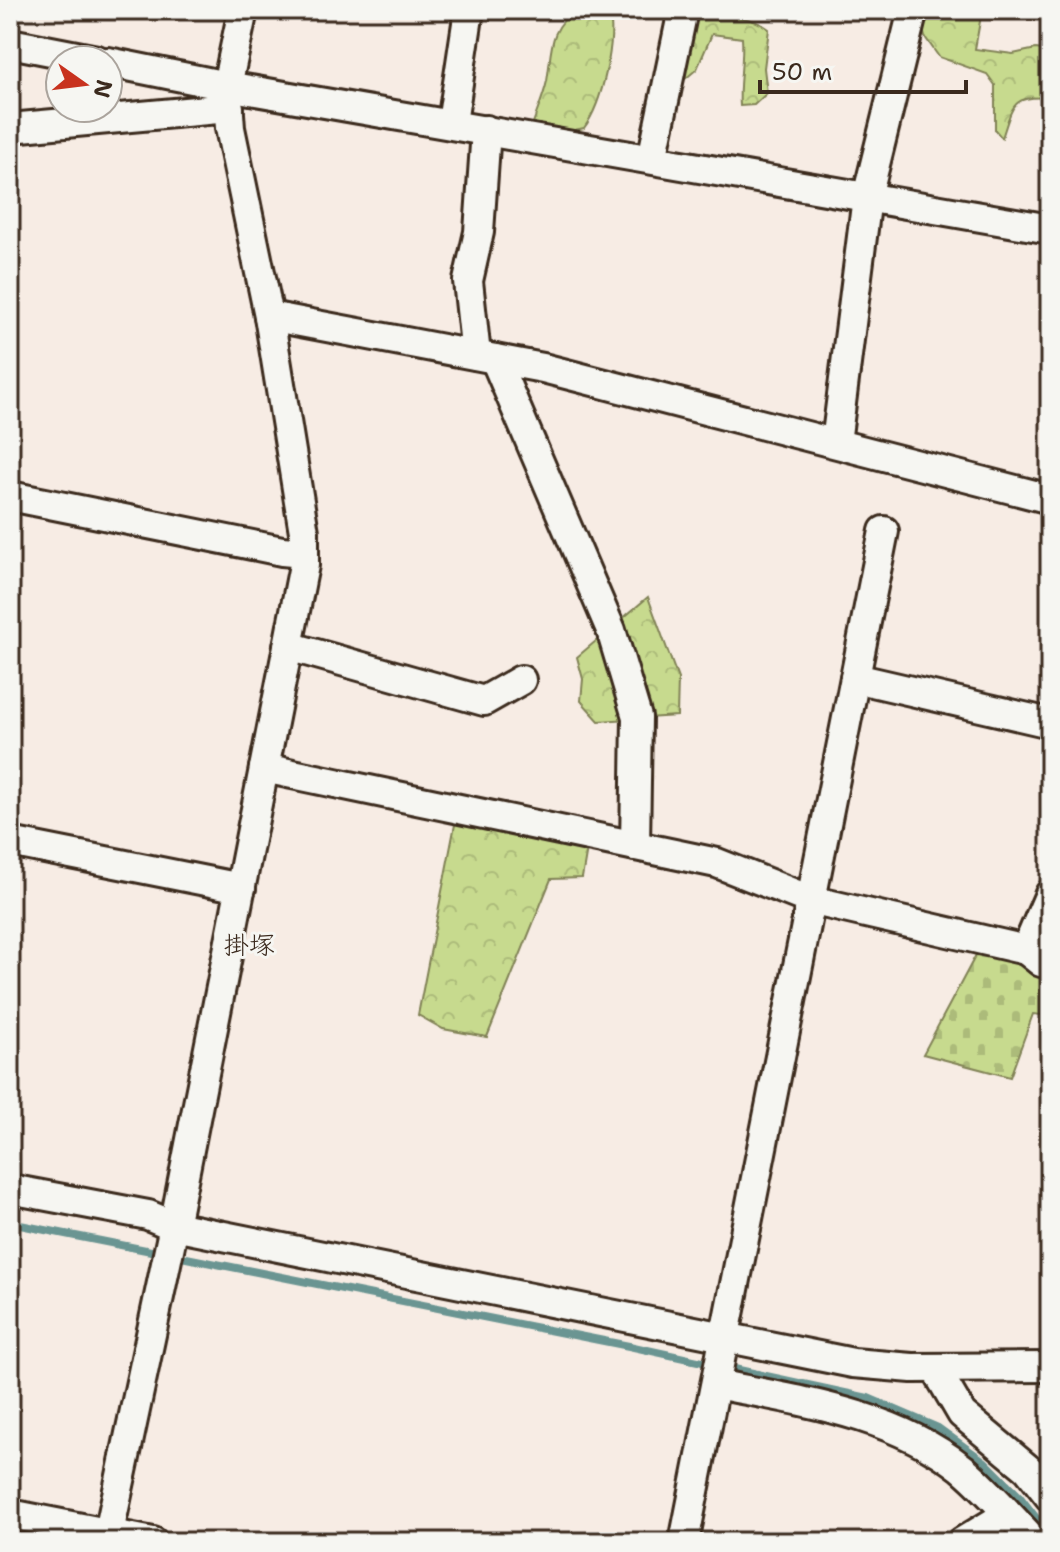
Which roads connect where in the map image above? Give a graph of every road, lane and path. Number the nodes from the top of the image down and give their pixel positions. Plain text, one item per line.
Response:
1 (243, 10) edge
2 (469, 10) edge
3 (683, 10) edge
4 (913, 10) edge
5 (10, 43) edge
6 (44, 50) edge
7 (124, 67) edge
8 (228, 97) junction
9 (452, 123) junction
10 (10, 128) edge
11 (486, 130) junction
12 (652, 159) junction
13 (867, 197) junction
14 (1050, 229) edge
15 (269, 316) junction
16 (486, 357) junction
17 (836, 443) junction
18 (10, 496) edge
19 (1050, 499) edge
20 (884, 531) dead end
21 (304, 553) junction
22 (288, 646) junction
23 (855, 678) junction
24 (521, 680) dead end
25 (1050, 723) edge
26 (264, 768) junction
27 (10, 842) edge
28 (635, 846) junction
29 (241, 888) junction
30 (1050, 894) edge
31 (810, 900) junction
32 (1038, 957) edge
33 (10, 1189) edge
34 (174, 1226) junction
35 (726, 1337) junction
36 (1050, 1367) edge
37 (935, 1368) junction
38 (716, 1384) junction
39 (1050, 1497) edge
40 (10, 1514) edge
41 (1008, 1514) junction
42 (108, 1538) edge
43 (692, 1540) edge
44 (153, 1542) edge
45 (962, 1542) edge
46 (1035, 1542) edge

1 - 8 street
2 - 9 street
3 - 12 street
4 - 13 street
5 - 6 street
7 - 8 street
8 - 9 street
8 - 10 street
8 - 15 street
9 - 11 street
11 - 12 street
11 - 16 street
12 - 13 street
13 - 14 street
13 - 17 street
15 - 16 street
15 - 21 street
16 - 17 street
16 - 28 street
17 - 19 street
18 - 21 street
20 - 23 street
21 - 22 street
22 - 24 street
22 - 26 street
23 - 25 street
23 - 31 street
26 - 28 street
26 - 29 street
27 - 29 street
28 - 31 street
29 - 34 street
30 - 32 street
31 - 32 street
31 - 35 street
33 - 34 street
34 - 35 street
34 - 42 street
35 - 37 street
35 - 38 street
36 - 37 street
37 - 39 street
38 - 41 street
38 - 43 street
40 - 42 street
41 - 45 street
41 - 46 street
42 - 44 street

